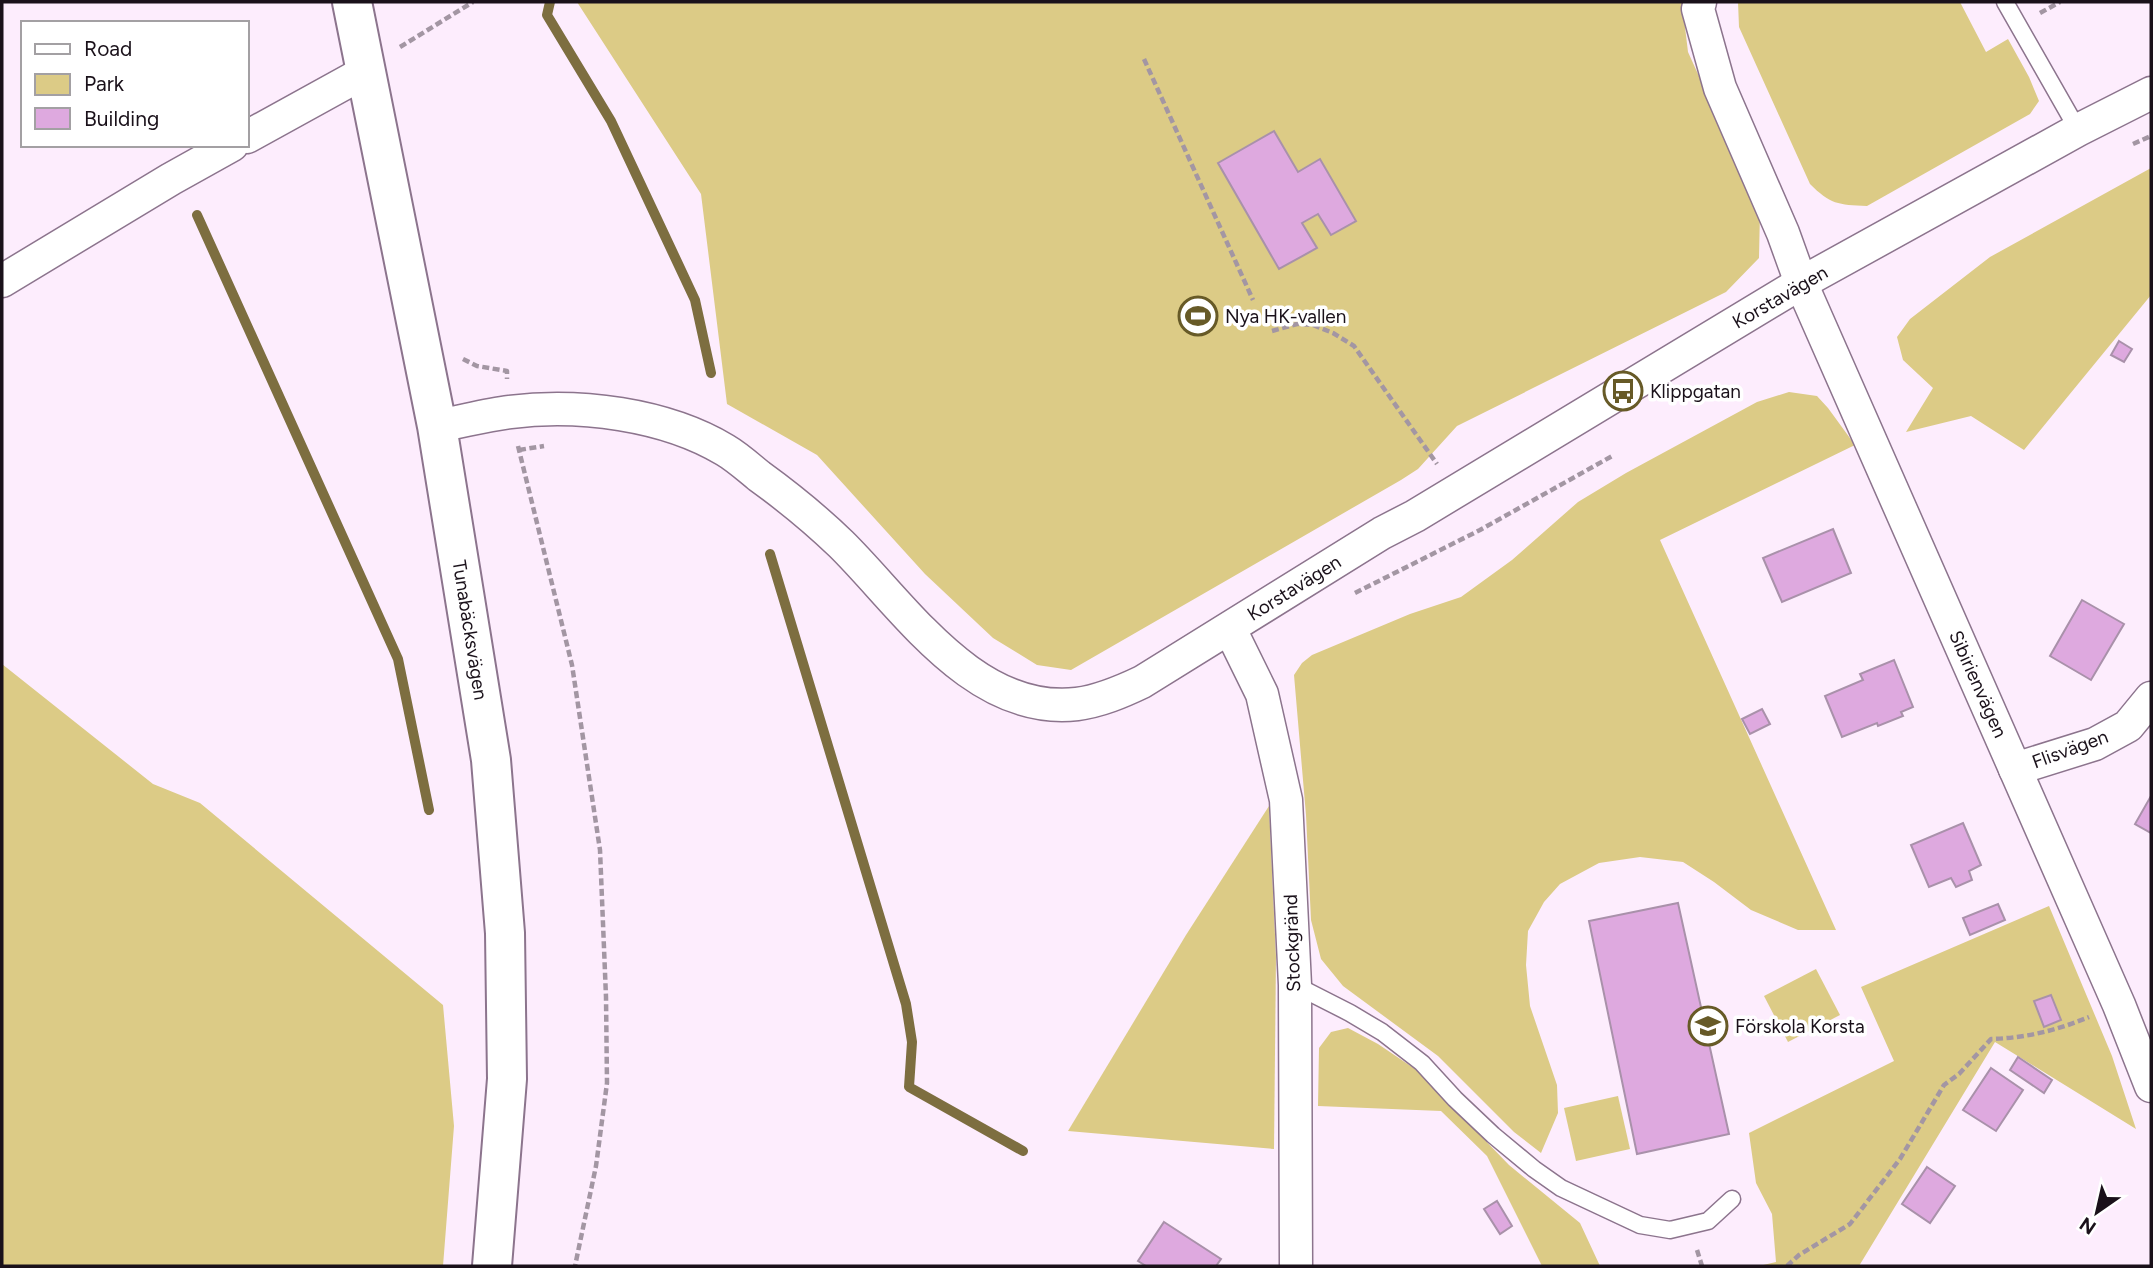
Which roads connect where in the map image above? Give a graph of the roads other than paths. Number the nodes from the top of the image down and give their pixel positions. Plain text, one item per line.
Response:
1 (352, 2) edge
2 (1700, 2) edge
3 (2005, 2) edge
4 (365, 72) junction
5 (2151, 93) edge
6 (2078, 130) junction
7 (248, 136) edge
8 (228, 147) edge
9 (2, 281) edge
10 (1801, 283) junction
11 (437, 426) junction
12 (1230, 629) junction
13 (2151, 698) edge
14 (2015, 769) junction
15 (1295, 985) junction
16 (2146, 1052) edge
17 (2151, 1086) edge
18 (1732, 1199) dead end
19 (492, 1266) edge
20 (1296, 1266) edge

1 - 4 street, Tunabäcksvägen
2 - 10 street
3 - 6 lane
4 - 7 street
4 - 11 street, Tunabäcksvägen
5 - 6 street, Korstavägen
6 - 10 street, Korstavägen
8 - 9 street
10 - 12 street, Korstavägen
10 - 14 street, Sibirienvägen
11 - 12 street, Korstavägen
11 - 19 street, Tunabäcksvägen
12 - 15 street, Stockgränd
13 - 14 street, Flisvägen
14 - 16 street, Sibirienvägen
15 - 18 lane
15 - 20 street, Stockgränd
16 - 17 street, Sibirienvägen

